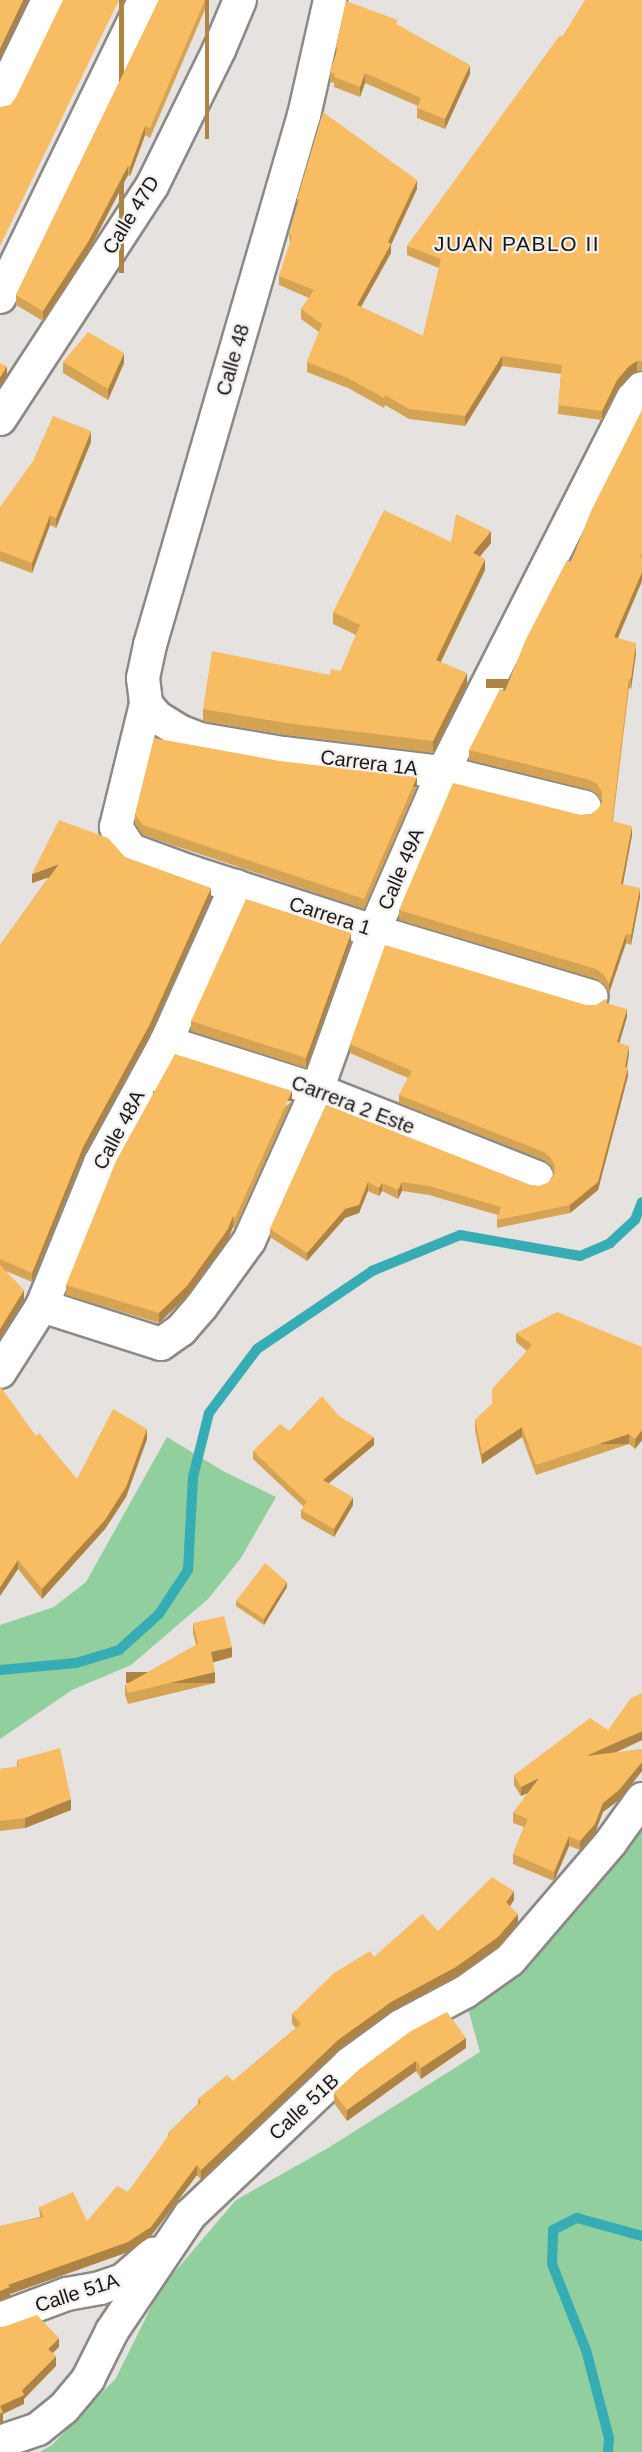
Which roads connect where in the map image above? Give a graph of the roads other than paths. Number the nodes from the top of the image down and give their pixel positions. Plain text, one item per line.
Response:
1 (48, 0) edge
2 (144, 0) edge
3 (240, 0) edge
4 (330, 0) edge
5 (0, 99) edge
6 (0, 297) edge
7 (642, 388) edge
8 (0, 419) edge
9 (152, 710) junction
10 (443, 772) junction
11 (585, 807) dead end
12 (116, 827) joint
13 (236, 886) junction
14 (374, 931) junction
15 (591, 996) dead end
16 (166, 1042) junction
17 (317, 1090) junction
18 (537, 1177) dead end
19 (42, 1306) junction
20 (0, 1372) edge
21 (642, 1799) edge
22 (177, 2234) junction
23 (0, 2319) edge
24 (0, 2442) edge

1 - 5 street
2 - 6 street
3 - 8 street, Calle 47D
4 - 9 street, Calle 48
7 - 10 street, Calle 49A
9 - 10 street, Carrera 1A
9 - 12 street, Calle 48
10 - 11 street, Carrera 1A
10 - 14 street, Calle 49A
12 - 13 street, Carrera 1
13 - 14 street, Carrera 1
13 - 16 street, Calle 48A
14 - 15 street, Carrera 1
14 - 17 street, Calle 49A
16 - 17 street, Carrera 2 Este
16 - 19 street, Calle 48A
17 - 18 street, Carrera 2 Este
17 - 19 street, Calle 49A
19 - 20 street, Calle 48A
21 - 22 street, Calle 51B
22 - 23 street, Calle 51A
22 - 24 street, Calle 51B

